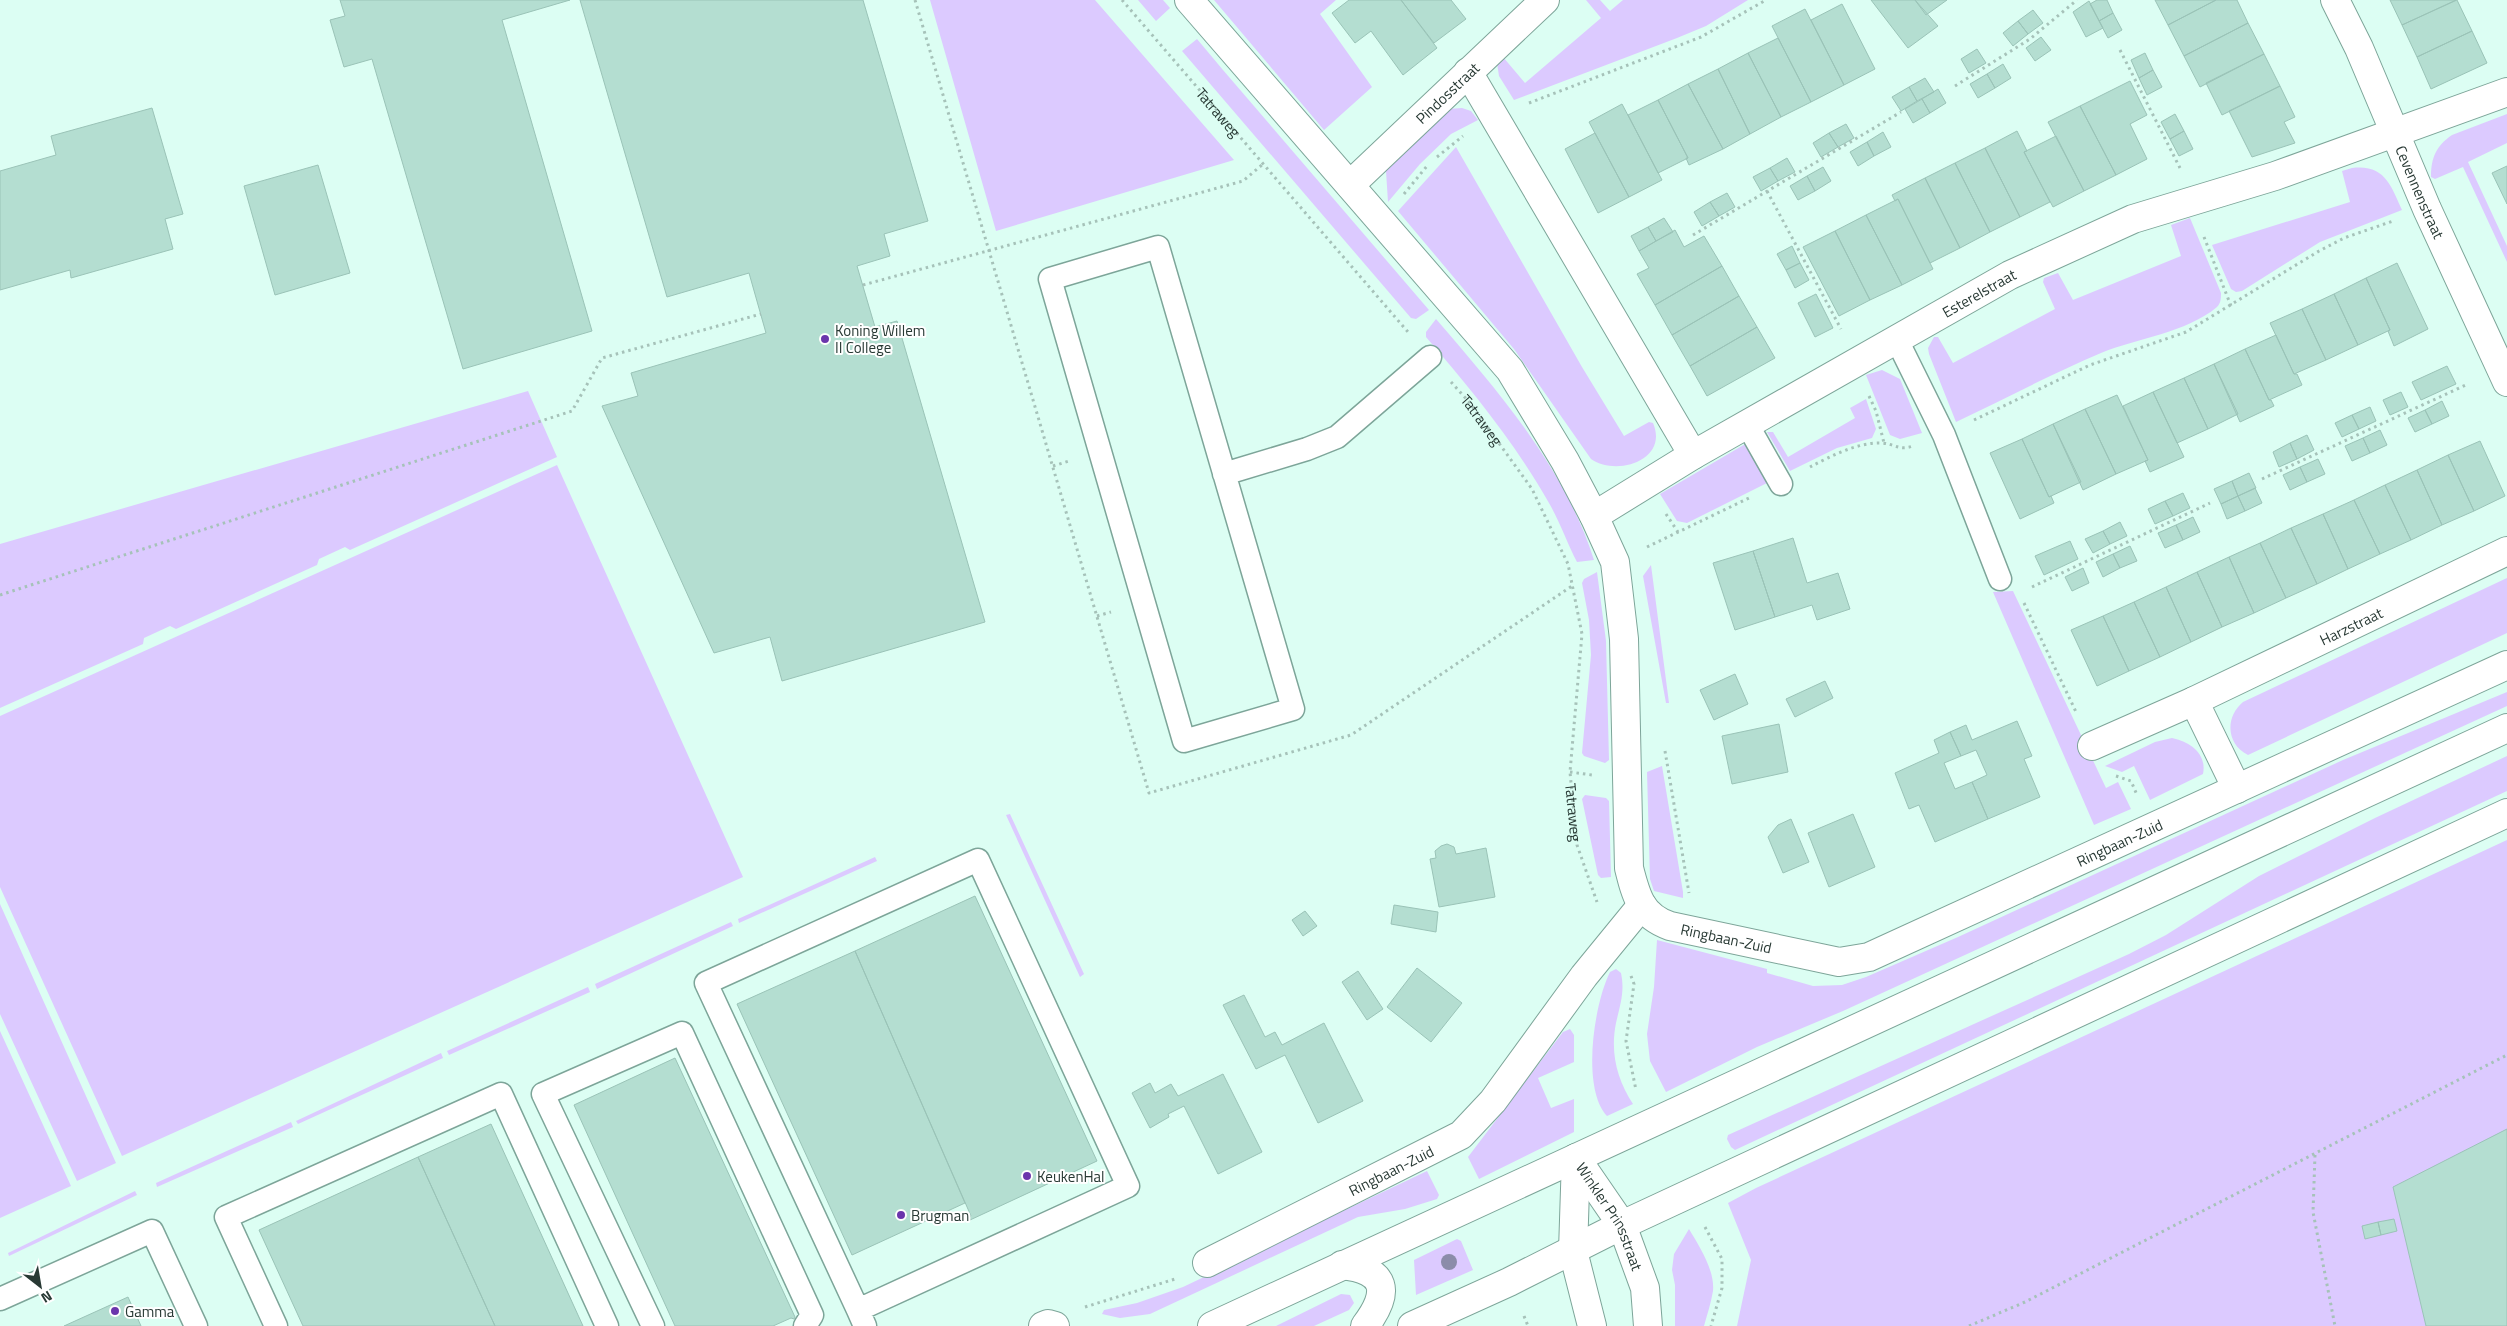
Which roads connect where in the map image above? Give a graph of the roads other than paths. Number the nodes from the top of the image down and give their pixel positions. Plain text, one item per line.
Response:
1 (1189, 0) edge
2 (1545, 0) edge
3 (2335, 0) edge
4 (1468, 72) junction
5 (2507, 92) edge
6 (2394, 133) junction
7 (1350, 185) junction
8 (1896, 338) junction
9 (1430, 357) road end
10 (2504, 375) edge
11 (1747, 424) junction
12 (1693, 455) junction
13 (1224, 474) junction
14 (1781, 484) road end
15 (1594, 516) junction
16 (2507, 551) edge
17 (2000, 579) road end
18 (2507, 665) edge
19 (2194, 701) junction
20 (2507, 728) edge
21 (2092, 746) road end
22 (2237, 789) junction
23 (2507, 812) edge
24 (1642, 905) junction
25 (1576, 1158) junction
26 (1622, 1225) junction
27 (1573, 1251) junction
28 (1207, 1263) road end
29 (1342, 1265) junction
30 (0, 1299) edge
31 (862, 1318) edge
32 (196, 1326) edge
33 (276, 1326) edge
34 (607, 1326) edge
35 (652, 1326) edge
36 (805, 1326) edge
37 (1212, 1326) edge
38 (1365, 1326) edge
39 (1412, 1326) edge
40 (1592, 1326) edge
41 (1648, 1326) edge

1 - 7 street
2 - 4 street, Pindosstraat
3 - 6 street, Cevennenstraat
4 - 7 street, Pindosstraat
4 - 12 street
5 - 6 street, Esterelstraat
6 - 8 street, Esterelstraat
6 - 10 street, Cevennenstraat
7 - 15 street
8 - 11 street, Esterelstraat
8 - 17 lane
9 - 13 lane
11 - 12 street, Esterelstraat
11 - 14 lane
12 - 15 street, Esterelstraat
13 - 13 lane
15 - 24 street
16 - 19 street, Harzstraat
18 - 22 street, Ringbaan-Zuid
19 - 21 street, Harzstraat
19 - 22 street
20 - 25 street
22 - 24 street, Ringbaan-Zuid
23 - 26 street
24 - 28 street, Ringbaan-Zuid
25 - 26 street, Winkler Prinsstraat
25 - 27 street, Winkler Prinsstraat
25 - 29 street
26 - 27 street
26 - 41 street, Winkler Prinsstraat
27 - 39 street
27 - 40 street, Winkler Prinsstraat
29 - 37 street
29 - 38 street
30 - 32 lane
31 - 31 lane
33 - 34 lane
35 - 36 lane

